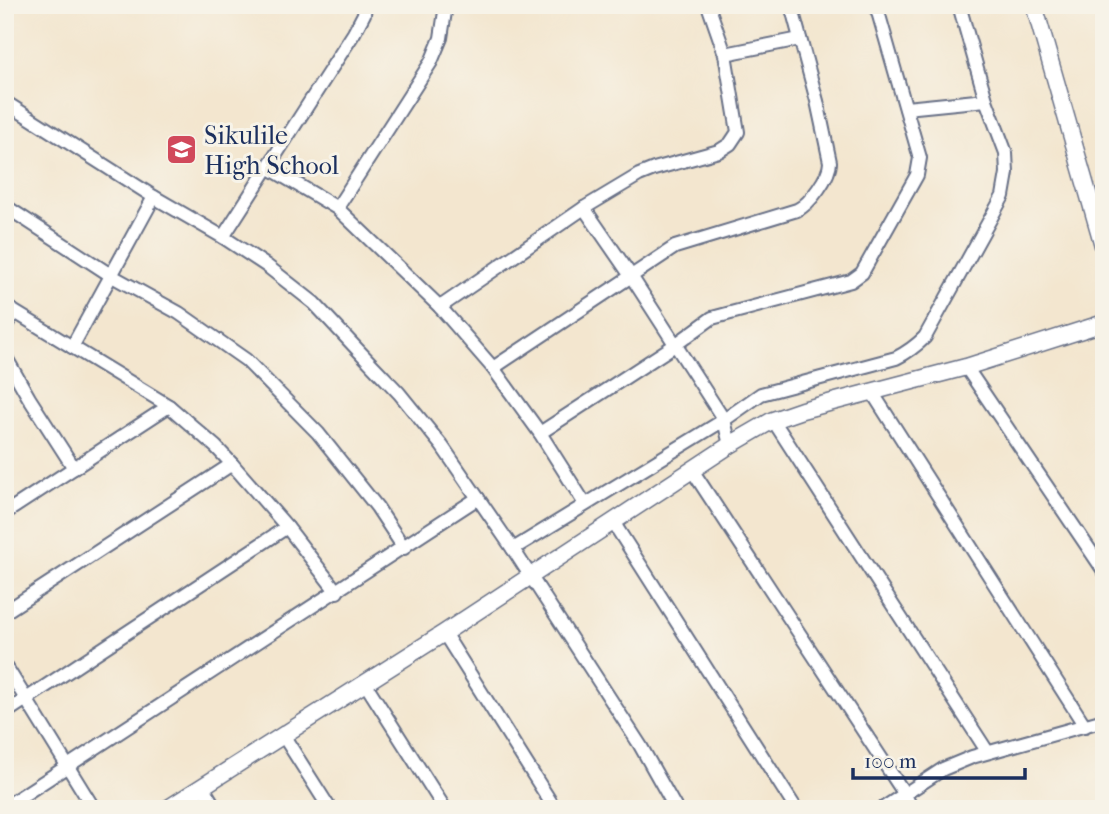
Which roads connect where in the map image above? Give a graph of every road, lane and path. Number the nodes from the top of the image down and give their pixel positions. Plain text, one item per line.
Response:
1 (365, 5) edge
2 (446, 5) edge
3 (708, 5) edge
4 (791, 5) edge
5 (876, 5) edge
6 (959, 5) edge
7 (1034, 5) edge
8 (800, 39) junction
9 (725, 54) junction
10 (986, 100) junction
11 (5, 102) edge
12 (906, 108) junction
13 (268, 167) junction
14 (154, 197) junction
15 (5, 206) edge
16 (337, 208) junction
17 (584, 208) junction
18 (223, 237) junction
19 (1104, 249) edge
20 (631, 275) junction
21 (112, 276) junction
22 (440, 307) junction
23 (10, 309) edge
24 (1104, 323) edge
25 (5, 327) edge
26 (675, 345) junction
27 (72, 347) junction
28 (5, 356) edge
29 (966, 366) junction
30 (493, 368) junction
31 (872, 391) junction
32 (169, 406) junction
33 (724, 420) junction
34 (773, 420) junction
35 (540, 433) junction
36 (730, 445) junction
37 (232, 464) junction
38 (74, 468) junction
39 (692, 470) junction
40 (478, 499) junction
41 (585, 504) junction
42 (6, 510) edge
43 (612, 522) junction
44 (287, 527) junction
45 (404, 548) junction
46 (513, 549) junction
47 (1104, 571) edge
48 (530, 577) junction
49 (337, 592) junction
50 (5, 612) edge
51 (444, 633) junction
52 (5, 665) edge
53 (365, 683) junction
54 (27, 699) junction
55 (5, 713) edge
56 (1104, 720) edge
57 (1085, 726) junction
58 (283, 735) junction
59 (987, 751) junction
60 (68, 767) junction
61 (202, 786) junction
62 (904, 793) junction
63 (5, 807) edge
64 (94, 809) edge
65 (167, 809) edge
66 (216, 809) edge
67 (330, 809) edge
68 (445, 809) edge
69 (555, 809) edge
70 (676, 809) edge
71 (796, 809) edge
72 (881, 809) edge
73 (912, 809) edge

1 - 13 street
2 - 16 street
3 - 9 street
4 - 8 street
5 - 12 street
6 - 10 street
7 - 19 street
8 - 9 street
8 - 20 street
9 - 17 street
10 - 12 street
10 - 33 street
11 - 14 street
12 - 26 street
13 - 16 street
13 - 18 street
14 - 18 street
14 - 21 street
15 - 21 street
16 - 22 street
17 - 20 street
17 - 22 street
18 - 40 street
20 - 26 street
20 - 30 street
21 - 27 street
21 - 45 street
22 - 30 street
23 - 25 street
23 - 27 street
24 - 29 street
26 - 33 street
26 - 35 street
27 - 32 street
28 - 38 street
29 - 31 street
29 - 47 street
30 - 35 street
31 - 34 street
31 - 57 street
32 - 37 street
32 - 38 street
33 - 36 street
33 - 41 street
34 - 36 street
34 - 59 street
35 - 41 street
36 - 39 street
37 - 44 street
37 - 50 street
38 - 42 street
39 - 43 street
39 - 62 street
40 - 45 street
40 - 46 street
41 - 46 street
43 - 48 street
43 - 71 street
44 - 49 street
44 - 54 street
45 - 49 street
46 - 48 street
48 - 51 street
48 - 70 street
49 - 60 street
51 - 53 street
51 - 69 street
52 - 54 street
53 - 58 street
53 - 68 street
54 - 55 street
54 - 60 street
56 - 57 street
57 - 59 street
58 - 61 street
58 - 67 street
59 - 62 street
60 - 63 street
60 - 64 street
61 - 65 street
61 - 66 street
62 - 72 street
62 - 73 street

